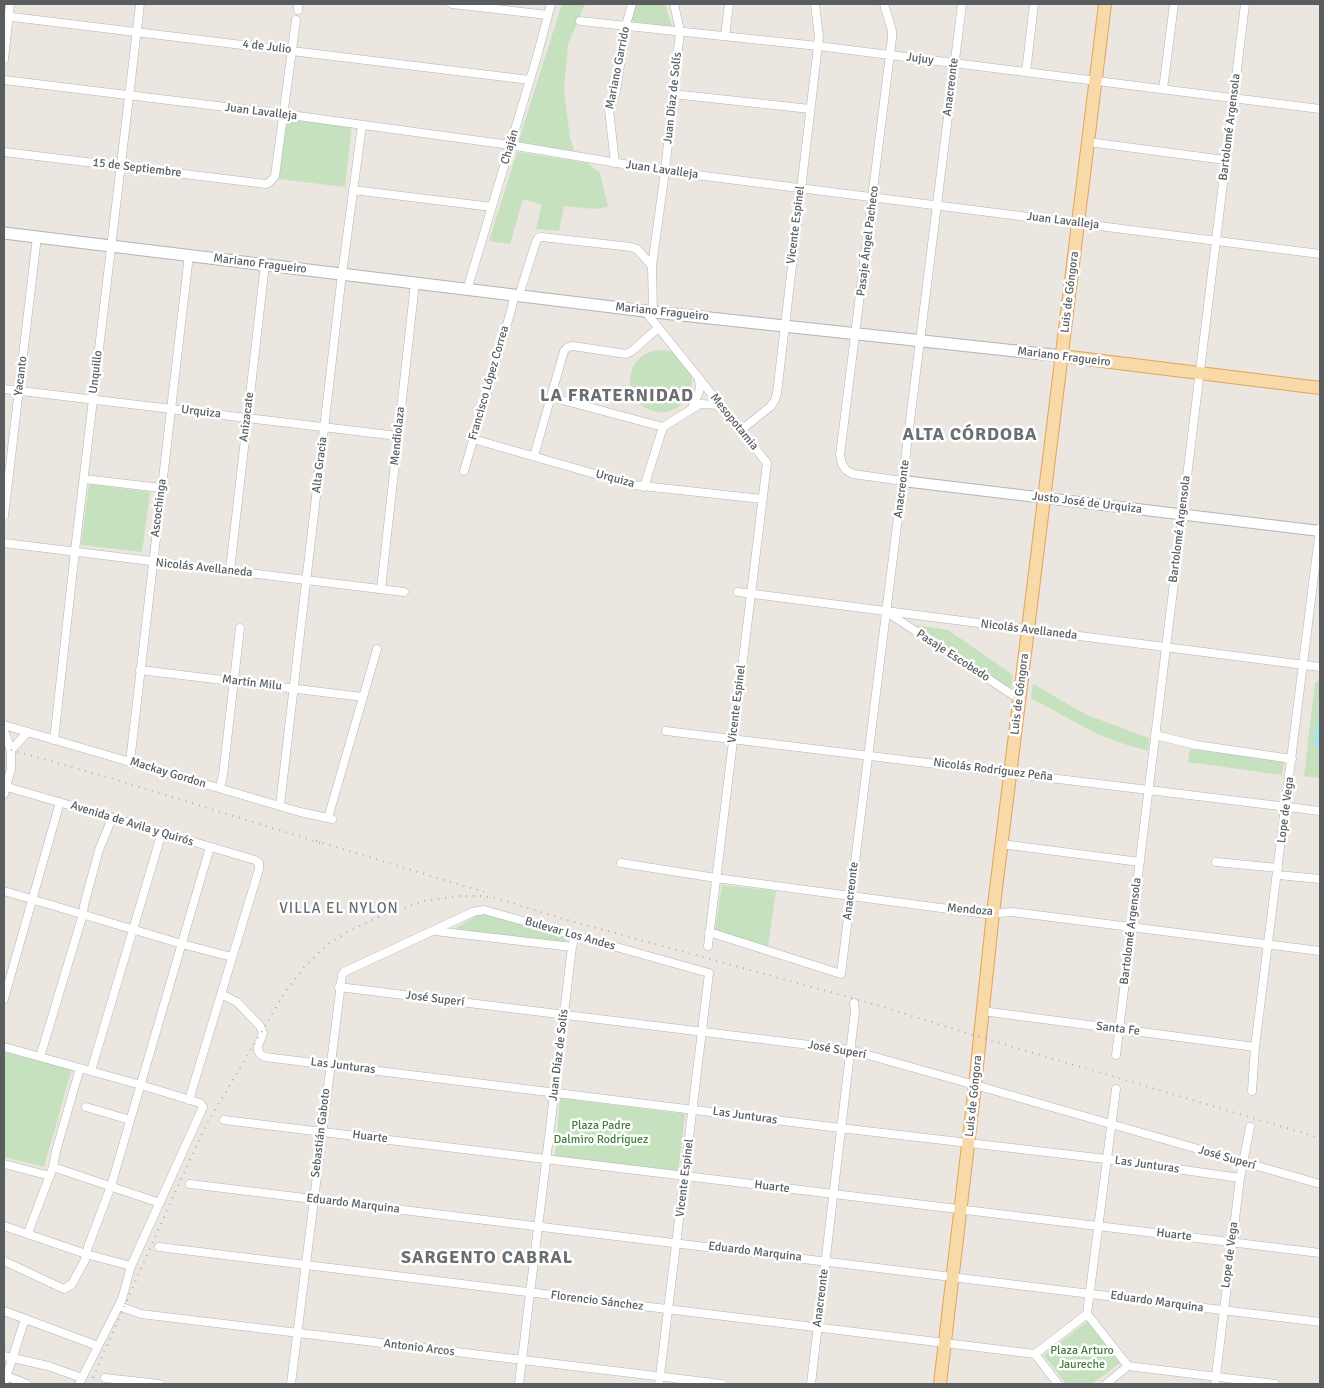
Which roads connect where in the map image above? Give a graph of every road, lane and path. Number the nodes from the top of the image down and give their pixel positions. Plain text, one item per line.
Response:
1 (10, 4) edge
2 (140, 4) edge
3 (452, 4) edge
4 (551, 4) edge
5 (632, 4) edge
6 (674, 4) edge
7 (729, 4) edge
8 (815, 4) edge
9 (884, 4) edge
10 (962, 4) edge
11 (1034, 4) edge
12 (1105, 4) edge
13 (1174, 4) edge
14 (1245, 4) edge
15 (548, 15) junction
16 (6, 16) edge
17 (296, 20) dead end
18 (580, 21) dead end
19 (626, 25) junction
20 (680, 31) junction
21 (137, 32) junction
22 (725, 36) junction
23 (818, 46) junction
24 (292, 50) junction
25 (890, 55) junction
26 (4, 59) edge
27 (954, 64) junction
28 (1026, 72) junction
29 (4, 80) edge
30 (530, 80) junction
31 (1095, 81) junction
32 (1163, 89) junction
33 (674, 94) junction
34 (130, 95) junction
35 (1233, 98) junction
36 (1320, 108) edge
37 (810, 110) junction
38 (284, 114) junction
39 (362, 125) junction
40 (1088, 142) junction
41 (510, 145) junction
42 (4, 152) edge
43 (1226, 160) junction
44 (615, 163) junction
45 (120, 166) junction
46 (666, 172) junction
47 (801, 188) junction
48 (353, 190) junction
49 (873, 197) junction
50 (937, 205) junction
51 (492, 207) junction
52 (1078, 223) junction
53 (4, 233) edge
54 (37, 237) junction
55 (1216, 240) junction
56 (112, 245) junction
57 (1320, 254) edge
58 (189, 255) junction
59 (265, 264) junction
60 (652, 266) junction
61 (342, 274) junction
62 (415, 283) junction
63 (468, 290) junction
64 (518, 292) junction
65 (649, 311) junction
66 (784, 326) junction
67 (658, 328) junction
68 (856, 334) junction
69 (920, 341) junction
70 (1062, 356) junction
71 (1199, 373) junction
72 (699, 379) junction
73 (1320, 388) edge
74 (4, 389) edge
75 (20, 391) junction
76 (551, 397) junction
77 (93, 399) junction
78 (720, 405) junction
79 (171, 408) junction
80 (692, 408) junction
81 (247, 417) junction
82 (324, 427) junction
83 (663, 427) junction
84 (740, 431) junction
85 (398, 436) junction
86 (473, 439) junction
87 (534, 456) junction
88 (767, 463) joint
89 (464, 471) dead end
90 (853, 474) joint
91 (84, 479) junction
92 (903, 481) junction
93 (644, 487) junction
94 (161, 488) junction
95 (1044, 498) junction
96 (762, 499) junction
97 (1182, 514) junction
98 (4, 516) edge
99 (1320, 530) edge
100 (4, 543) edge
101 (75, 551) junction
102 (153, 562) junction
103 (230, 570) junction
104 (306, 580) junction
105 (381, 589) junction
106 (404, 592) dead end
107 (738, 592) dead end
108 (751, 594) junction
109 (887, 612) junction
110 (240, 628) dead end
111 (1028, 630) junction
112 (1166, 647) junction
113 (377, 649) dead end
114 (1304, 664) junction
115 (1320, 666) edge
116 (140, 670) junction
117 (234, 680) junction
118 (293, 688) junction
119 (363, 697) junction
120 (1019, 699) junction
121 (4, 725) edge
122 (4, 730) edge
123 (666, 731) dead end
124 (28, 732) junction
125 (1155, 735) junction
126 (733, 739) junction
127 (54, 740) junction
128 (11, 750) junction
129 (868, 755) junction
130 (1292, 759) junction
131 (130, 762) junction
132 (1010, 772) junction
133 (220, 788) junction
134 (4, 789) edge
135 (1148, 789) junction
136 (60, 802) junction
137 (280, 806) junction
138 (1286, 806) junction
139 (1320, 811) edge
140 (112, 818) junction
141 (162, 832) junction
142 (1001, 844) junction
143 (210, 847) junction
144 (1140, 862) junction
145 (1216, 862) dead end
146 (621, 863) dead end
147 (1278, 871) junction
148 (716, 878) junction
149 (1320, 879) edge
150 (4, 891) edge
151 (850, 896) junction
152 (34, 900) junction
153 (993, 913) junction
154 (83, 914) junction
155 (1132, 927) junction
156 (133, 929) junction
157 (434, 931) junction
158 (709, 932) junction
159 (575, 935) junction
160 (182, 944) junction
161 (1269, 944) junction
162 (708, 946) dead end
163 (572, 947) junction
164 (1320, 950) edge
165 (232, 957) junction
166 (344, 972) joint
167 (709, 973) joint
168 (6, 978) edge
169 (340, 987) junction
170 (221, 994) junction
171 (4, 999) edge
172 (854, 1003) dead end
173 (982, 1011) junction
174 (564, 1015) junction
175 (1119, 1029) junction
176 (702, 1032) junction
177 (4, 1047) edge
178 (1255, 1047) junction
179 (850, 1050) junction
180 (1116, 1055) dead end
181 (40, 1057) junction
182 (330, 1065) junction
183 (80, 1068) junction
184 (92, 1071) junction
185 (141, 1085) junction
186 (975, 1085) junction
187 (1116, 1089) dead end
188 (1252, 1091) dead end
189 (554, 1092) junction
190 (189, 1100) junction
191 (86, 1107) dead end
192 (693, 1109) junction
193 (130, 1120) junction
194 (224, 1120) dead end
195 (1111, 1125) junction
196 (1250, 1127) dead end
197 (840, 1128) junction
198 (321, 1131) junction
199 (968, 1143) junction
200 (546, 1159) junction
201 (1106, 1159) junction
202 (1242, 1162) junction
203 (4, 1164) edge
204 (53, 1167) junction
205 (50, 1176) junction
206 (685, 1177) junction
207 (1240, 1178) junction
208 (190, 1184) dead end
209 (1320, 1184) edge
210 (111, 1186) junction
211 (833, 1195) junction
212 (313, 1200) junction
213 (160, 1203) junction
214 (960, 1210) junction
215 (1098, 1225) junction
216 (4, 1226) edge
217 (538, 1226) junction
218 (28, 1233) junction
219 (1232, 1242) junction
220 (677, 1243) junction
221 (159, 1247) dead end
222 (1320, 1253) edge
223 (86, 1254) junction
224 (825, 1260) junction
225 (4, 1262) edge
226 (130, 1266) junction
227 (306, 1266) junction
228 (953, 1277) junction
229 (530, 1293) junction
230 (1090, 1293) junction
231 (119, 1306) junction
232 (4, 1310) edge
233 (668, 1310) junction
234 (1223, 1311) junction
235 (1088, 1314) junction
236 (25, 1319) junction
237 (1320, 1322) edge
238 (817, 1328) junction
239 (297, 1333) junction
240 (945, 1344) junction
241 (98, 1346) junction
242 (1035, 1354) junction
243 (8, 1356) edge
244 (522, 1361) junction
245 (1128, 1366) junction
246 (105, 1378) dead end
247 (5, 1379) edge
248 (660, 1380) edge
249 (81, 1381) edge
250 (1216, 1381) edge
251 (27, 1384) edge
252 (159, 1384) edge
253 (291, 1384) edge
254 (519, 1384) edge
255 (722, 1384) edge
256 (811, 1384) edge
257 (940, 1384) edge
258 (1058, 1384) edge
259 (1106, 1384) edge
260 (1275, 1384) edge

1 - 16 street
2 - 21 street, Unquillo
3 - 15 street
4 - 15 street, Chaján
5 - 19 street, Mariano Garrido
6 - 20 street, Juan Díaz de Solís
7 - 22 street
8 - 23 street, Vicente Espinel
9 - 25 street, Pasaje Ángel Pacheco
10 - 27 street, Anacreonte
11 - 28 street
12 - 31 main road, Luis de Góngora
13 - 32 street
14 - 35 street, Bartolomé Argensola
15 - 30 street, Chaján
16 - 21 street, 4 de Julio
16 - 26 street
17 - 24 street
18 - 19 street, Jujuy
19 - 20 street, Jujuy
19 - 44 street, Mariano Garrido
20 - 22 street, Jujuy
20 - 33 street, Juan Díaz de Solís
21 - 24 street, 4 de Julio
21 - 34 street, Unquillo
22 - 23 street, Jujuy
23 - 25 street, Jujuy
23 - 37 street, Vicente Espinel
24 - 30 street, 4 de Julio
24 - 38 street
25 - 27 street, Jujuy
25 - 49 street, Pasaje Ángel Pacheco
27 - 28 street, Jujuy
27 - 50 street, Anacreonte
28 - 31 street, Jujuy
29 - 34 street, Juan Lavalleja
30 - 41 street, Chaján
31 - 32 street, Jujuy
31 - 40 main road, Luis de Góngora
32 - 35 street, Jujuy
33 - 37 street
33 - 46 street, Juan Díaz de Solís
34 - 38 street, Juan Lavalleja
34 - 45 street, Unquillo
35 - 36 street, Jujuy
35 - 43 street, Bartolomé Argensola
37 - 47 street, Vicente Espinel
38 - 39 street, Juan Lavalleja
38 - 45 street, 15 de Septiembre
39 - 41 street, Juan Lavalleja
39 - 48 street, Alta Gracia
40 - 43 street
40 - 52 main road, Luis de Góngora
41 - 44 street, Juan Lavalleja
41 - 51 street, Chaján
42 - 45 street, 15 de Septiembre
43 - 55 street, Bartolomé Argensola
44 - 46 street, Juan Lavalleja
45 - 56 street, Unquillo
46 - 47 street, Juan Lavalleja
46 - 60 street, Juan Díaz de Solís
47 - 49 street, Juan Lavalleja
47 - 66 street, Vicente Espinel
48 - 51 street
48 - 61 street, Alta Gracia
49 - 50 street, Juan Lavalleja
49 - 68 street, Pasaje Ángel Pacheco
50 - 52 street, Juan Lavalleja
50 - 69 street, Anacreonte
51 - 63 street, Chaján
52 - 55 street, Juan Lavalleja
52 - 70 main road, Luis de Góngora
53 - 54 main road, Mariano Fragueiro
54 - 56 main road, Mariano Fragueiro
54 - 75 street, Yacanto
55 - 57 street, Juan Lavalleja
55 - 71 street, Bartolomé Argensola
56 - 58 main road, Mariano Fragueiro
56 - 77 street, Unquillo
58 - 59 main road, Mariano Fragueiro
58 - 79 street, Ascochinga
59 - 61 main road, Mariano Fragueiro
59 - 81 street, Anizacate
60 - 64 street, Francisco López Correa
60 - 65 street, Juan Díaz de Solís
61 - 62 main road, Mariano Fragueiro
61 - 82 street, Alta Gracia
62 - 63 main road, Mariano Fragueiro
62 - 85 street, Mendiolaza
63 - 64 main road, Mariano Fragueiro
64 - 65 main road, Mariano Fragueiro
64 - 86 street, Francisco López Correa
65 - 66 main road, Mariano Fragueiro
65 - 67 street, Mesopotamia
66 - 68 main road, Mariano Fragueiro
66 - 84 street, Vicente Espinel
67 - 72 street, Mesopotamia
67 - 76 street
68 - 69 main road, Mariano Fragueiro
68 - 90 street, Pasaje Ángel Pacheco
69 - 70 main road, Mariano Fragueiro
69 - 92 street, Anacreonte
70 - 71 main road, Mariano Fragueiro
70 - 95 main road, Luis de Góngora
71 - 73 main road, Mariano Fragueiro
71 - 97 street, Bartolomé Argensola
72 - 78 street, Mesopotamia
72 - 80 street
74 - 75 street, Urquiza
75 - 77 street, Urquiza
75 - 98 street, Yacanto
76 - 83 street
76 - 87 street
77 - 79 street, Urquiza
77 - 91 street, Unquillo
78 - 80 street
78 - 84 street, Mesopotamia
79 - 81 street, Urquiza
79 - 94 street, Ascochinga
80 - 83 street
81 - 82 street, Urquiza
81 - 103 street, Anizacate
82 - 85 street, Urquiza
82 - 104 street, Alta Gracia
83 - 93 street
84 - 88 street, Mesopotamia
85 - 105 street, Mendiolaza
86 - 87 street, Urquiza
86 - 89 street, Francisco López Correa
87 - 93 street, Urquiza
88 - 96 street, Vicente Espinel
90 - 92 street, Justo José de Urquiza
91 - 94 street
91 - 101 street, Unquillo
92 - 95 street, Justo José de Urquiza
92 - 109 street, Anacreonte
93 - 96 street, Urquiza
94 - 102 street, Ascochinga
95 - 97 street, Justo José de Urquiza
95 - 111 main road, Luis de Góngora
96 - 108 street, Vicente Espinel
97 - 99 street, Justo José de Urquiza
97 - 112 street, Bartolomé Argensola
99 - 114 street, Lope de Vega
100 - 101 street, Nicolás Avellaneda
101 - 102 street, Nicolás Avellaneda
101 - 127 street, Unquillo
102 - 103 street, Nicolás Avellaneda
102 - 116 street, Ascochinga
103 - 104 street, Nicolás Avellaneda
104 - 105 street, Nicolás Avellaneda
104 - 118 street, Alta Gracia
105 - 106 street, Nicolás Avellaneda
107 - 108 street, Nicolás Avellaneda
108 - 109 street, Nicolás Avellaneda
108 - 126 street, Vicente Espinel
109 - 111 street, Nicolás Avellaneda
109 - 120 street, Pasaje Escobedo
109 - 129 street, Anacreonte
110 - 117 street
111 - 112 street, Nicolás Avellaneda
111 - 120 main road, Luis de Góngora
112 - 114 street, Nicolás Avellaneda
112 - 125 street, Bartolomé Argensola
113 - 119 street
114 - 115 street, Nicolás Avellaneda
114 - 130 street, Lope de Vega
116 - 117 street, Martín Milu
116 - 131 street, Ascochinga
117 - 118 street, Martín Milu
117 - 133 street
118 - 119 street, Martín Milu
118 - 137 street, Alta Gracia
119 - 137 street, Mackay Gordon
120 - 132 main road, Luis de Góngora
121 - 124 street, Mackay Gordon
122 - 128 street
123 - 126 street, Nicolás Rodríguez Peña
124 - 127 street, Mackay Gordon
124 - 128 street
125 - 130 street
125 - 135 street, Bartolomé Argensola
126 - 129 street, Nicolás Rodríguez Peña
126 - 148 street, Vicente Espinel
127 - 131 street, Mackay Gordon
128 - 134 street
129 - 132 street, Nicolás Rodríguez Peña
129 - 151 street, Anacreonte
130 - 138 street, Lope de Vega
131 - 133 street, Mackay Gordon
132 - 135 street, Nicolás Rodríguez Peña
132 - 142 main road, Luis de Góngora
133 - 137 street, Mackay Gordon
134 - 136 street, Avenida de Avila y Quirós
135 - 138 street, Nicolás Rodríguez Peña
135 - 144 street, Bartolomé Argensola
136 - 140 street, Avenida de Avila y Quirós
136 - 152 street
138 - 139 street, Nicolás Rodríguez Peña
138 - 147 street, Lope de Vega
140 - 141 street, Avenida de Avila y Quirós
140 - 154 street
141 - 143 street, Avenida de Avila y Quirós
141 - 156 street
142 - 144 street
142 - 153 main road, Luis de Góngora
143 - 160 street
143 - 165 street, Avenida de Avila y Quirós
144 - 155 street, Bartolomé Argensola
145 - 147 street
146 - 148 street, Mendoza
147 - 149 street
147 - 161 street, Lope de Vega
148 - 151 street, Mendoza
148 - 158 street, Vicente Espinel
150 - 152 street
151 - 153 street, Mendoza
151 - 158 street, Anacreonte
152 - 154 street
152 - 168 street
153 - 155 street, Mendoza
153 - 173 main road, Luis de Góngora
154 - 156 street
154 - 181 street
155 - 161 street, Mendoza
155 - 175 street, Bartolomé Argensola
156 - 160 street
156 - 184 street
157 - 159 street, Bulevar Los Andes
157 - 163 street, Bulevar Los Andes
157 - 166 street, Bulevar Los Andes
158 - 162 street, Vicente Espinel
159 - 163 street, Juan Díaz de Solís
159 - 167 street, Bulevar Los Andes
160 - 165 street
160 - 185 street
161 - 164 street, Mendoza
161 - 178 street, Lope de Vega
163 - 174 street, Juan Díaz de Solís
165 - 170 street
166 - 169 street, Sebastián Gaboto
167 - 176 street, Vicente Espinel
168 - 171 street
169 - 174 street, José Superí
169 - 182 street, Sebastián Gaboto
170 - 182 street, Las Junturas
170 - 190 street
172 - 179 street, Anacreonte
173 - 175 street, Santa Fe
173 - 186 main road, Luis de Góngora
174 - 176 street, José Superí
174 - 189 street, Juan Díaz de Solís
175 - 178 street, Santa Fe
175 - 180 street, Bartolomé Argensola
176 - 179 street, José Superí
176 - 192 street, Vicente Espinel
177 - 181 street
178 - 188 street, Lope de Vega
179 - 186 street, José Superí
179 - 197 street, Anacreonte
181 - 183 street
182 - 189 street, Las Junturas
182 - 198 street, Sebastián Gaboto
183 - 184 street
183 - 204 street
184 - 185 street
185 - 190 street
185 - 193 street
186 - 195 street, José Superí
186 - 199 main road, Luis de Góngora
187 - 195 street
189 - 192 street, Las Junturas
189 - 200 street, Juan Díaz de Solís
190 - 213 street
191 - 193 street
192 - 197 street, Las Junturas
192 - 206 street, Vicente Espinel
193 - 210 street
194 - 198 street, Huarte
195 - 201 street
195 - 202 street, José Superí
196 - 202 street, Lope de Vega
197 - 199 street, Las Junturas
197 - 211 street, Anacreonte
198 - 200 street, Huarte
198 - 212 street, Sebastián Gaboto
199 - 201 street, Las Junturas
199 - 214 main road, Luis de Góngora
200 - 206 street, Huarte
200 - 217 street, Juan Díaz de Solís
201 - 207 street, Las Junturas
201 - 215 street
202 - 207 street, Lope de Vega
202 - 209 street, José Superí
203 - 205 street
204 - 205 street
204 - 210 street
205 - 218 street
206 - 211 street, Huarte
206 - 220 street, Vicente Espinel
207 - 219 street, Lope de Vega
208 - 212 street, Eduardo Marquina
210 - 213 street
210 - 223 street
211 - 214 street, Huarte
211 - 224 street, Anacreonte
212 - 217 street, Eduardo Marquina
212 - 227 street, Sebastián Gaboto
213 - 226 street
214 - 215 street, Huarte
214 - 228 main road, Luis de Góngora
215 - 219 street, Huarte
215 - 230 street
216 - 218 street
217 - 220 street, Eduardo Marquina
217 - 229 street, Juan Díaz de Solís
218 - 223 street
219 - 222 street, Huarte
219 - 234 street, Lope de Vega
220 - 224 street, Eduardo Marquina
220 - 233 street, Vicente Espinel
221 - 227 street, Florencio Sánchez
223 - 225 street
223 - 226 street
224 - 228 street, Eduardo Marquina
224 - 238 street, Anacreonte
226 - 231 street
227 - 229 street, Florencio Sánchez
227 - 239 street, Sebastián Gaboto
228 - 230 street, Eduardo Marquina
228 - 240 main road, Luis de Góngora
229 - 233 street, Florencio Sánchez
229 - 244 street, Juan Díaz de Solís
230 - 234 street, Eduardo Marquina
230 - 235 street
231 - 239 street, Antonio Arcos
231 - 241 street
232 - 236 street
233 - 238 street, Florencio Sánchez
233 - 248 street, Vicente Espinel
234 - 237 street, Eduardo Marquina
234 - 250 street, Lope de Vega
235 - 242 street
235 - 245 street
236 - 241 street
236 - 243 street
238 - 240 street, Florencio Sánchez
238 - 256 street, Anacreonte
239 - 244 street, Antonio Arcos
239 - 253 street, Sebastián Gaboto
240 - 242 street, Florencio Sánchez
240 - 257 main road, Luis de Góngora
241 - 249 street
242 - 258 street
243 - 247 street
243 - 249 street
244 - 248 street, Antonio Arcos
244 - 254 street, Juan Díaz de Solís
245 - 250 street
245 - 259 street
246 - 252 street
247 - 251 street
248 - 255 street, Antonio Arcos
250 - 260 street

